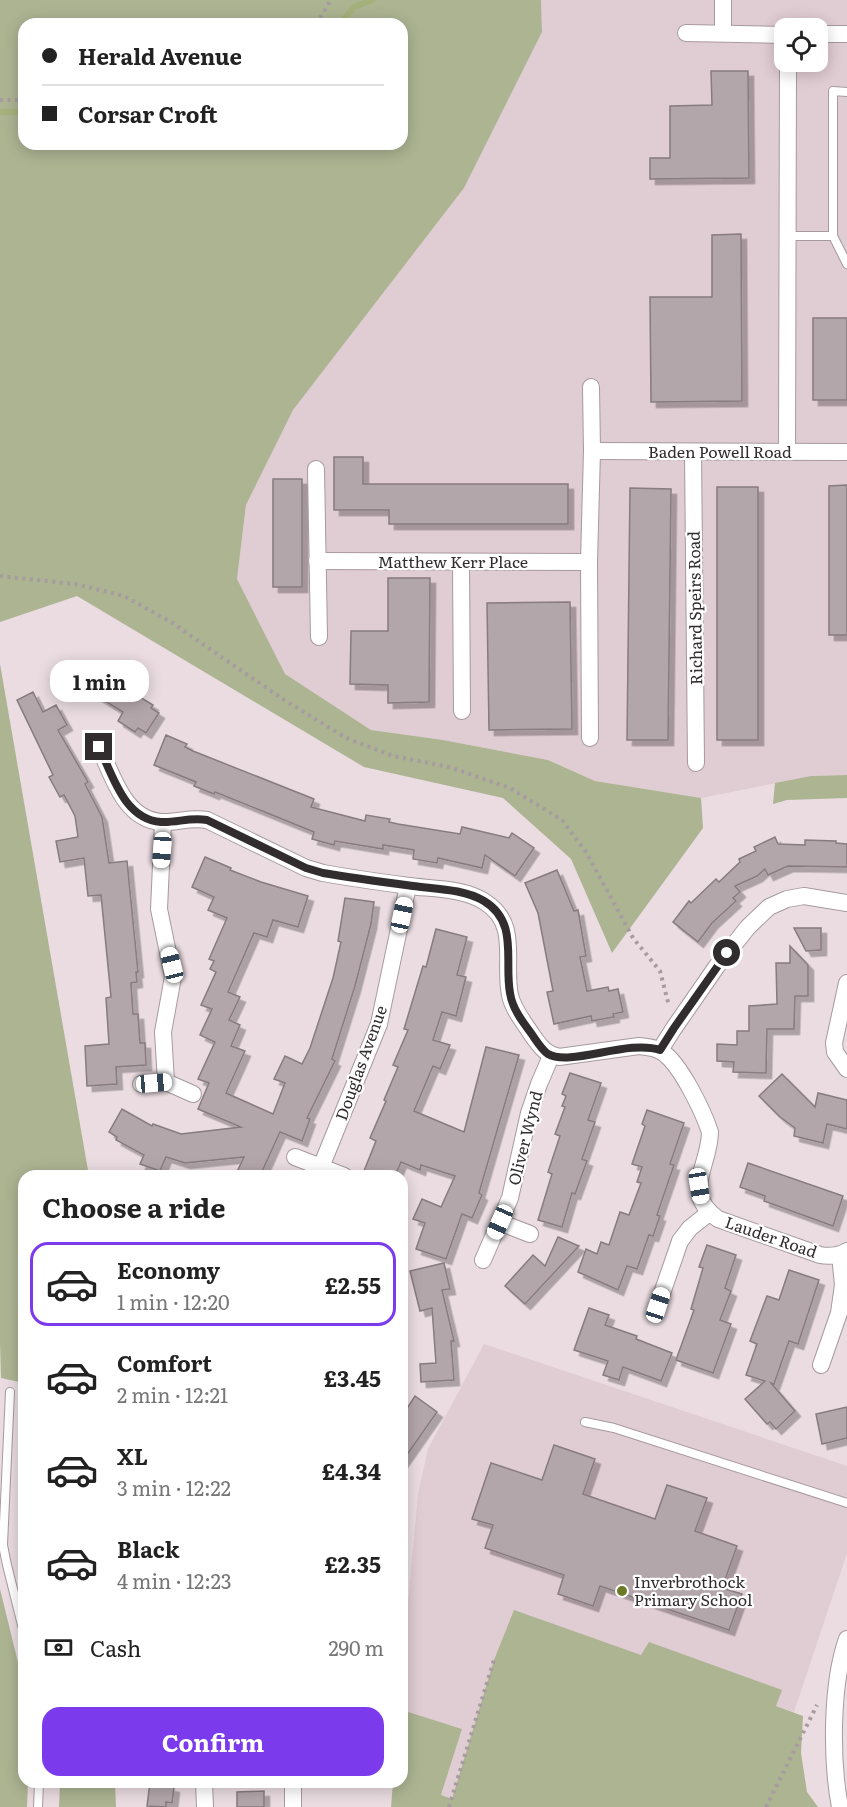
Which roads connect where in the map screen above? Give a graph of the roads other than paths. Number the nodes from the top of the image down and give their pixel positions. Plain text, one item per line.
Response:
1 (723, 0) edge
2 (686, 33) dead end
3 (723, 33) junction
4 (828, 34) edge
5 (847, 34) edge
6 (774, 35) edge
7 (788, 72) edge
8 (847, 92) edge
9 (788, 236) junction
10 (833, 236) junction
11 (847, 264) edge
12 (591, 387) dead end
13 (592, 451) junction
14 (693, 452) junction
15 (788, 452) junction
16 (847, 452) edge
17 (316, 469) dead end
18 (317, 561) junction
19 (461, 562) junction
20 (589, 562) junction
21 (319, 637) dead end
22 (462, 711) dead end
23 (590, 738) dead end
24 (99, 747) dead end
25 (696, 763) dead end
26 (164, 822) junction
27 (408, 886) junction
28 (847, 903) edge
29 (847, 983) edge
30 (660, 1050) junction
31 (551, 1056) junction
32 (847, 1069) edge
33 (166, 1082) junction
34 (141, 1084) dead end
35 (193, 1094) dead end
36 (295, 1157) dead end
37 (321, 1167) junction
38 (329, 1170) edge
39 (709, 1213) junction
40 (500, 1222) junction
41 (530, 1234) dead end
42 (844, 1253) edge
43 (483, 1260) dead end
44 (658, 1305) dead end
45 (821, 1365) dead end
46 (10, 1392) dead end
47 (585, 1422) dead end
48 (847, 1503) edge
49 (18, 1610) edge
50 (847, 1639) edge
51 (843, 1659) edge
52 (39, 1788) edge
53 (204, 1788) edge
54 (293, 1788) edge
55 (38, 1807) edge
56 (205, 1807) edge
57 (293, 1807) edge
58 (840, 1807) edge

1 - 3 street
2 - 3 street
3 - 6 street
4 - 5 street
7 - 9 street
8 - 10 lane
9 - 10 lane
9 - 15 street
10 - 11 lane
12 - 13 street
13 - 14 street, Baden Powell Road
13 - 20 street
14 - 15 street, Baden Powell Road
14 - 25 street, Richard Speirs Road
15 - 16 street, Baden Powell Road
17 - 18 street
18 - 19 street, Matthew Kerr Place
18 - 21 street
19 - 20 street, Matthew Kerr Place
19 - 22 street
20 - 23 street
24 - 26 street
26 - 27 street
26 - 33 street
27 - 31 street
27 - 37 street, Douglas Avenue
28 - 30 street
29 - 32 street
30 - 31 street
30 - 39 street, Lauder Road
31 - 40 street, Oliver Wynd
33 - 34 street
33 - 35 street
36 - 37 street
37 - 38 street
39 - 42 street, Lauder Road
39 - 44 street
40 - 41 street
40 - 43 street, Oliver Wynd
42 - 45 street
46 - 49 lane
47 - 48 lane
50 - 51 street
51 - 58 street
52 - 55 lane
53 - 56 street
54 - 57 street

